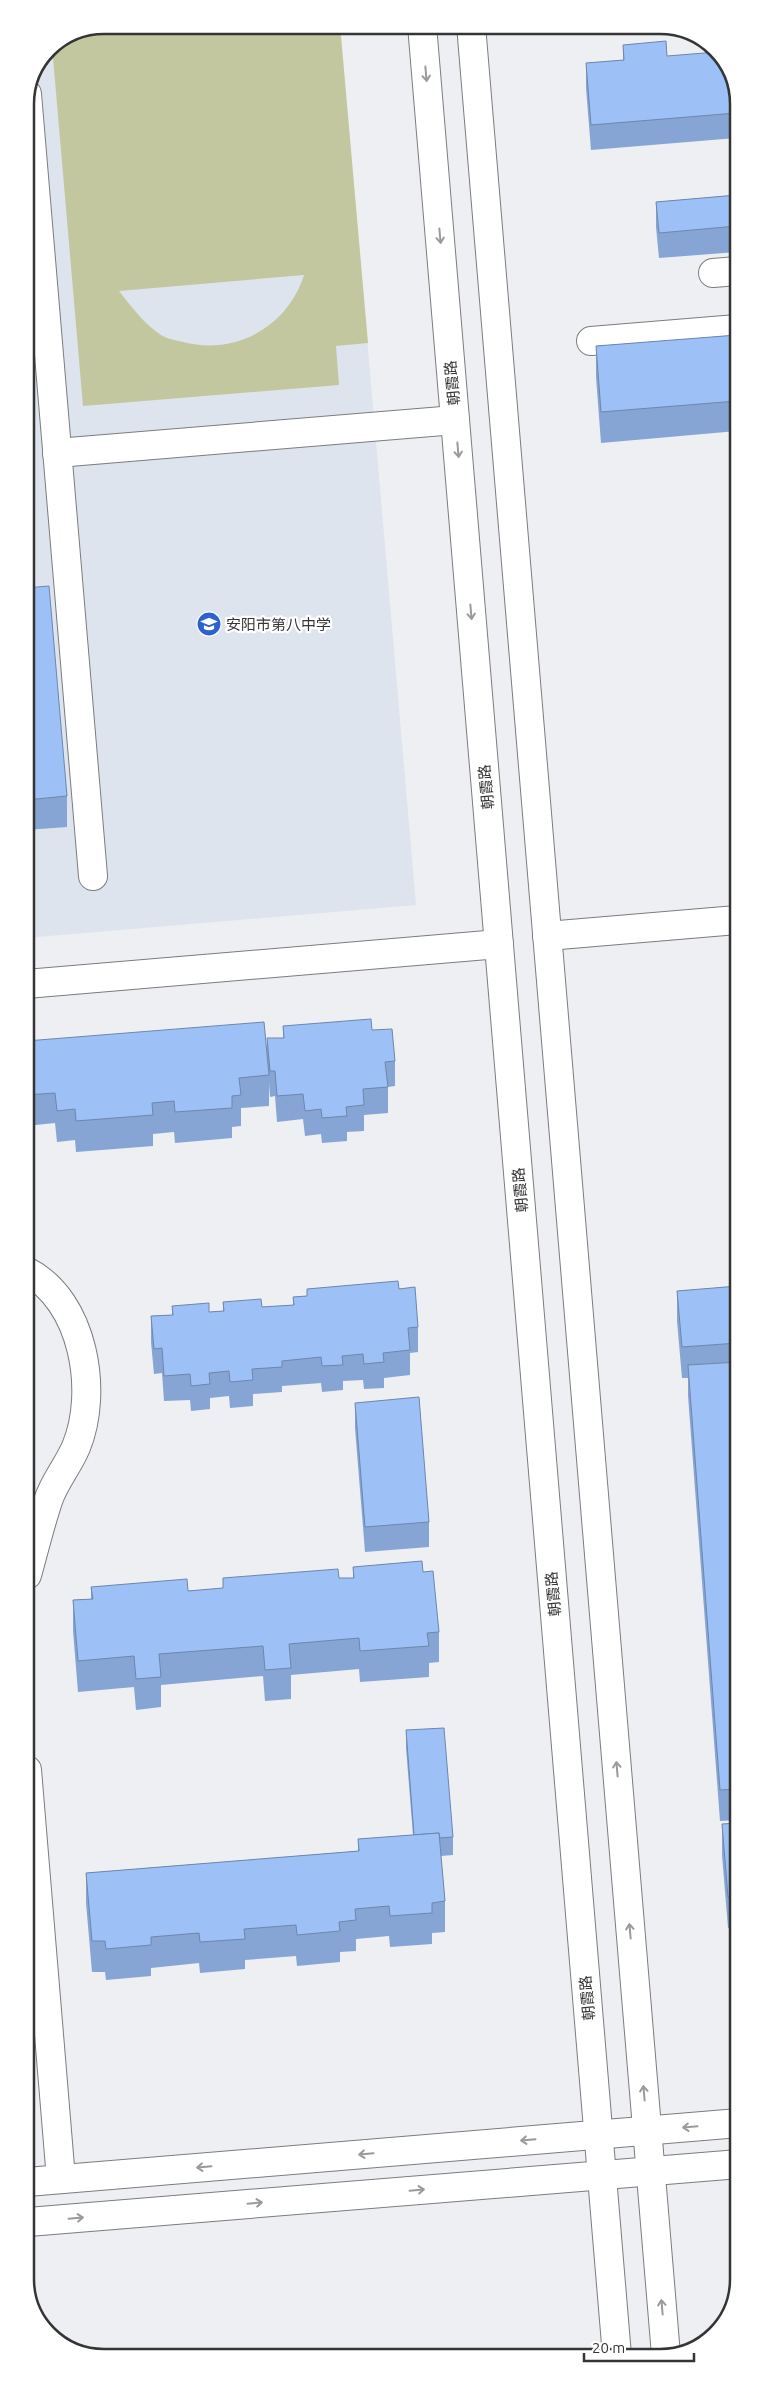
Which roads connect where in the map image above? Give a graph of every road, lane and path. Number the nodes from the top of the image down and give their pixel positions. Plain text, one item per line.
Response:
1 (423, 34) edge
2 (472, 34) edge
3 (34, 178) edge
4 (730, 329) edge
5 (591, 341) dead end
6 (455, 420) junction
7 (57, 453) junction
8 (93, 876) dead end
9 (730, 921) edge
10 (547, 936) junction
11 (499, 944) junction
12 (34, 983) edge
13 (34, 1275) edge
14 (34, 1550) edge
15 (34, 1854) edge
16 (730, 2123) edge
17 (647, 2130) junction
18 (598, 2134) junction
19 (730, 2165) edge
20 (650, 2171) junction
21 (602, 2174) junction
22 (61, 2179) junction
23 (34, 2181) edge
24 (34, 2221) edge
25 (616, 2349) edge
26 (665, 2349) edge

1 -> 6 street, 朝霞路
2 - 10 street
3 - 7 street
4 - 5 street
6 - 7 street
6 -> 11 street, 朝霞路
7 - 8 street
9 - 10 street
17 -> 10 street
11 - 12 street
11 - 18 street, 朝霞路
13 - 14 street
15 - 22 street
16 -> 17 street
17 - 18 street
17 - 20 street
18 - 21 street, 朝霞路
18 -> 22 street
19 - 20 street
20 - 21 street
26 -> 20 street
24 -> 21 street
21 - 25 street, 朝霞路
22 - 23 street

